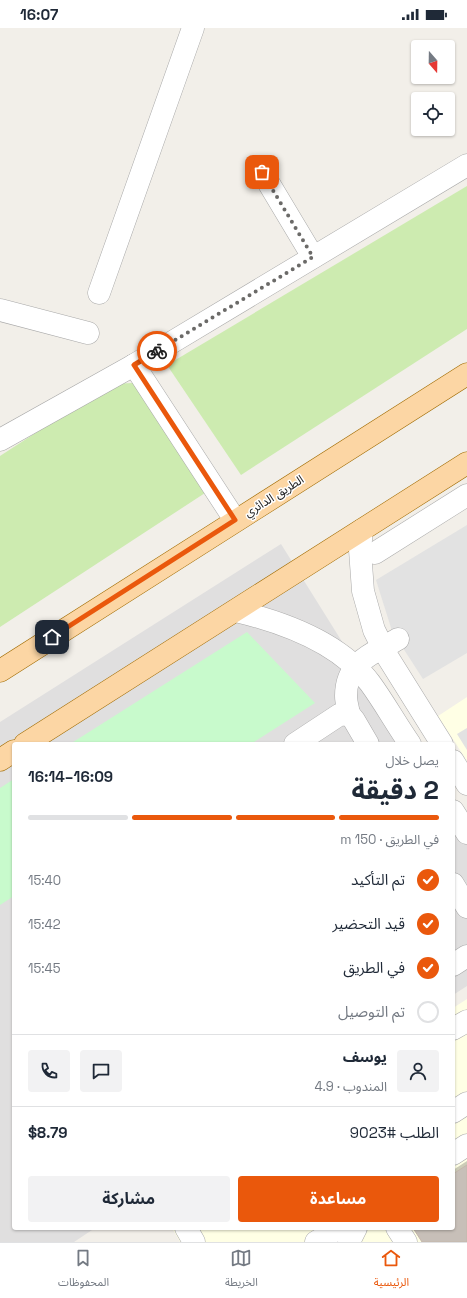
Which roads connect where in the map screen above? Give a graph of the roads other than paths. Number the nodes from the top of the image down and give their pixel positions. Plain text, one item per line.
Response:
1 (194, 28) edge
2 (467, 165) edge
3 (262, 172) dead end
4 (313, 257) junction
5 (99, 293) dead end
6 (0, 310) edge
7 (88, 333) dead end
8 (134, 365) junction
9 (467, 374) edge
10 (0, 440) edge
11 (467, 463) edge
12 (462, 500) edge
13 (387, 514) junction
14 (235, 520) junction
15 (362, 530) junction
16 (375, 553) dead end
17 (236, 611) junction
18 (393, 648) junction
19 (355, 667) junction
20 (0, 670) edge
21 (348, 714) junction
22 (24, 742) edge
23 (298, 742) edge
24 (367, 742) edge
25 (409, 742) edge
26 (441, 742) edge
27 (12, 745) edge
28 (0, 746) edge
29 (12, 751) edge
30 (0, 760) edge
31 (455, 764) edge
32 (467, 784) edge
33 (455, 814) edge
34 (467, 833) edge
35 (455, 887) edge
36 (467, 907) edge
37 (467, 956) edge
38 (455, 964) edge
39 (467, 1021) edge
40 (455, 1028) edge
41 (467, 1104) edge
42 (455, 1111) edge
43 (467, 1145) edge
44 (455, 1153) edge
45 (187, 1230) edge
46 (336, 1230) edge
47 (355, 1230) edge
48 (398, 1230) edge
49 (194, 1242) edge
50 (316, 1242) edge
51 (349, 1242) edge
52 (406, 1242) edge

1 - 5 street
2 - 4 street
3 - 4 street
4 - 8 street
6 - 7 street
8 - 10 street
8 - 14 street
9 - 14 main road, الطريق الدائري
11 - 13 main road
12 - 13 street
12 - 16 street
13 - 15 main road
14 - 20 main road, الطريق الدائري
15 - 17 main road
15 - 18 street
17 - 19 street
17 - 22 main road
18 - 19 street
18 - 26 street
19 - 21 street
19 - 25 street
21 - 23 street
21 - 24 street
27 - 28 main road
29 - 30 main road
31 - 32 street
33 - 34 street
35 - 36 street
37 - 38 street
39 - 40 street
41 - 42 street
43 - 44 street
45 - 49 street
46 - 50 street
47 - 51 street
48 - 52 street

